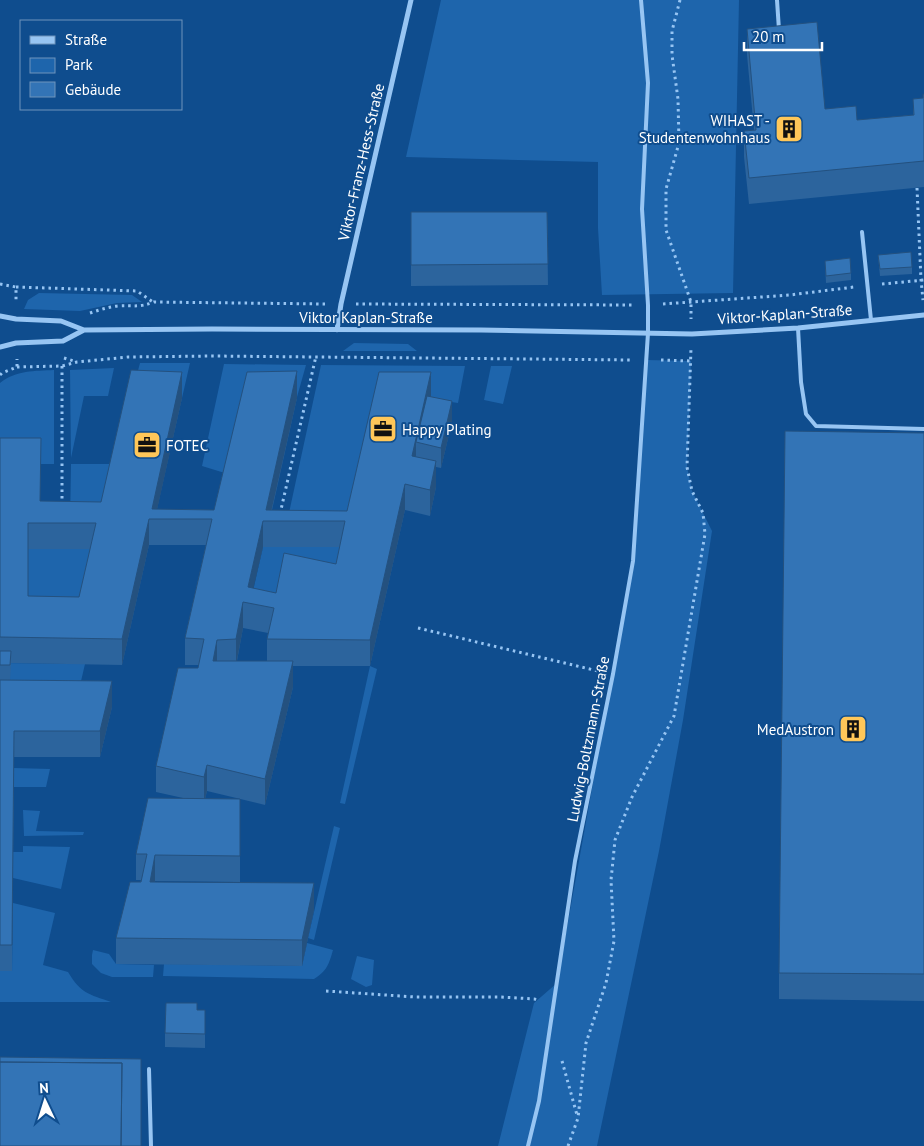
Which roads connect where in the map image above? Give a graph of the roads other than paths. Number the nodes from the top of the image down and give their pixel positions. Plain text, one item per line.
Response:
1 (411, 0) edge
2 (641, 0) edge
3 (777, 0) edge
4 (779, 35) edge
5 (862, 232) dead end
6 (924, 315) edge
7 (0, 316) edge
8 (871, 320) junction
9 (798, 328) junction
10 (84, 330) junction
11 (337, 330) junction
12 (648, 333) junction
13 (0, 347) edge
14 (924, 429) edge
15 (149, 1069) dead end
16 (151, 1146) edge
17 (528, 1146) edge

1 - 11 street, Viktor-Franz-Hess-Straße
2 - 12 lane, Ludwig-Boltzmann-Straße
3 - 4 lane
5 - 8 lane
6 - 8 street, Viktor-Kaplan-Straße
7 - 10 street, Viktor Kaplan-Straße
8 - 9 street, Viktor-Kaplan-Straße
9 - 12 street, Viktor-Kaplan-Straße
9 - 14 lane
10 - 11 street, Viktor Kaplan-Straße
10 - 13 street, Viktor Kaplan-Straße
11 - 12 street, Viktor Kaplan-Straße
12 - 17 lane, Ludwig-Boltzmann-Straße
15 - 16 lane

